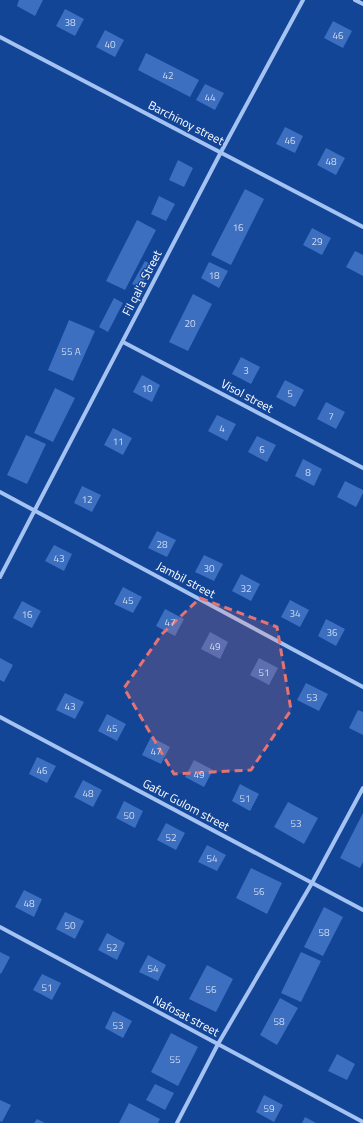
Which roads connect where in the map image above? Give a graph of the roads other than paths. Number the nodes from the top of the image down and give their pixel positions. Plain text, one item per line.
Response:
1 (303, 0) edge
2 (355, 0) edge
3 (363, 4) edge
4 (0, 37) edge
5 (221, 152) junction
6 (363, 227) edge
7 (123, 342) junction
8 (363, 468) edge
9 (0, 492) edge
10 (36, 511) junction
11 (0, 577) edge
12 (363, 687) edge
13 (0, 717) edge
14 (363, 788) edge
15 (312, 883) junction
16 (363, 910) edge
17 (0, 926) edge
18 (218, 1044) junction
19 (363, 1122) edge
20 (177, 1123) edge

1 - 5 street, Fil qal'a Street
2 - 3 street
4 - 5 street, Barchinoy street
5 - 6 street, Barchinoy street
5 - 7 street, Fil qal'a Street
7 - 8 street, Visol street
7 - 10 street, Fil qal'a Street
9 - 10 street, Jambil street
10 - 11 street, Fil qal'a Street
10 - 12 street, Jambil street
13 - 15 street, Gafur Gulom street
14 - 15 street
15 - 16 street, Gafur Gulom street
15 - 18 street
17 - 18 street, Nafosat street
18 - 19 street, Nafosat street
18 - 20 street

